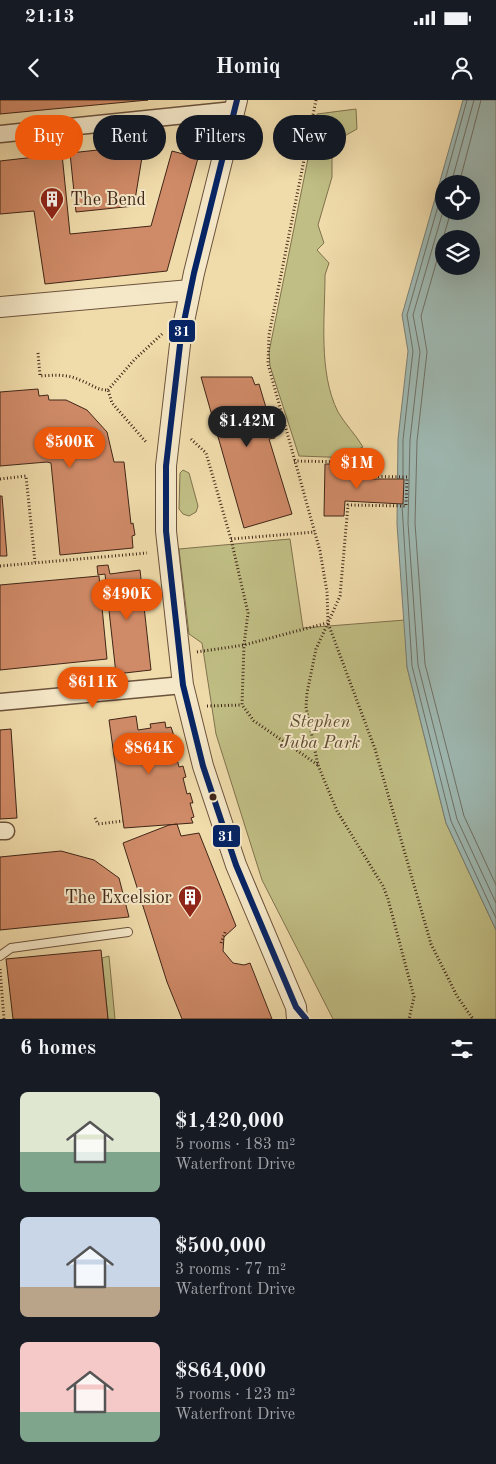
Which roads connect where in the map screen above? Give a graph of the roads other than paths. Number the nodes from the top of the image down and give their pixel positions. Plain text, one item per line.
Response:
1 (235, 105) edge
2 (0, 134) edge
3 (190, 290) junction
4 (0, 307) edge
5 (183, 686) junction
6 (0, 702) edge
7 (128, 932) dead end
8 (0, 956) edge
9 (300, 1015) edge

1 - 2 street
1 - 3 street
3 - 4 street
3 - 5 street
5 - 6 street
5 - 9 street
7 - 8 lane

